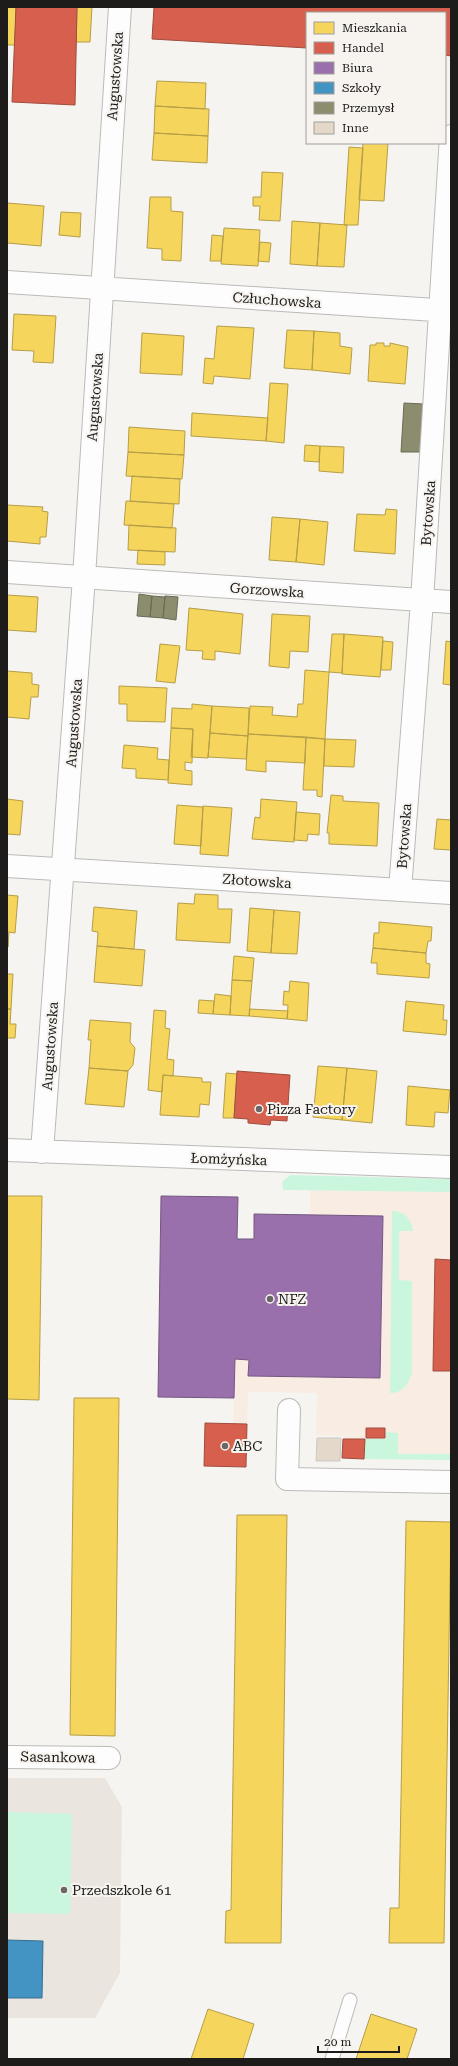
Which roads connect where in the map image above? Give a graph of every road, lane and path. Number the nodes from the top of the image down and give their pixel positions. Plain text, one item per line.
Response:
1 (120, 7) edge
2 (451, 136) edge
3 (7, 282) edge
4 (102, 289) junction
5 (446, 311) edge
6 (7, 572) edge
7 (84, 577) junction
8 (422, 600) junction
9 (451, 602) edge
10 (7, 866) edge
11 (63, 869) junction
12 (400, 890) junction
13 (451, 893) edge
14 (7, 1150) edge
15 (42, 1152) junction
16 (451, 1167) edge
17 (289, 1410) dead end
18 (451, 1482) edge
19 (7, 1757) edge
20 (109, 1758) dead end
21 (350, 2000) dead end
22 (332, 2059) edge

1 - 4 street, Augustowska
2 - 5 street, Bytowska
3 - 4 street
4 - 5 street, Człuchowska
4 - 7 street, Augustowska
5 - 8 street, Bytowska
6 - 7 street
7 - 8 street, Gorzowska
7 - 11 street, Augustowska
8 - 9 street, Gorzowska
8 - 12 street, Bytowska
10 - 11 street
11 - 12 street, Złotowska
11 - 15 street, Augustowska
12 - 13 street, Złotowska
14 - 15 street, Łomżyńska
15 - 16 street, Łomżyńska
17 - 18 street
19 - 20 street, Sasankowa
21 - 22 lane

